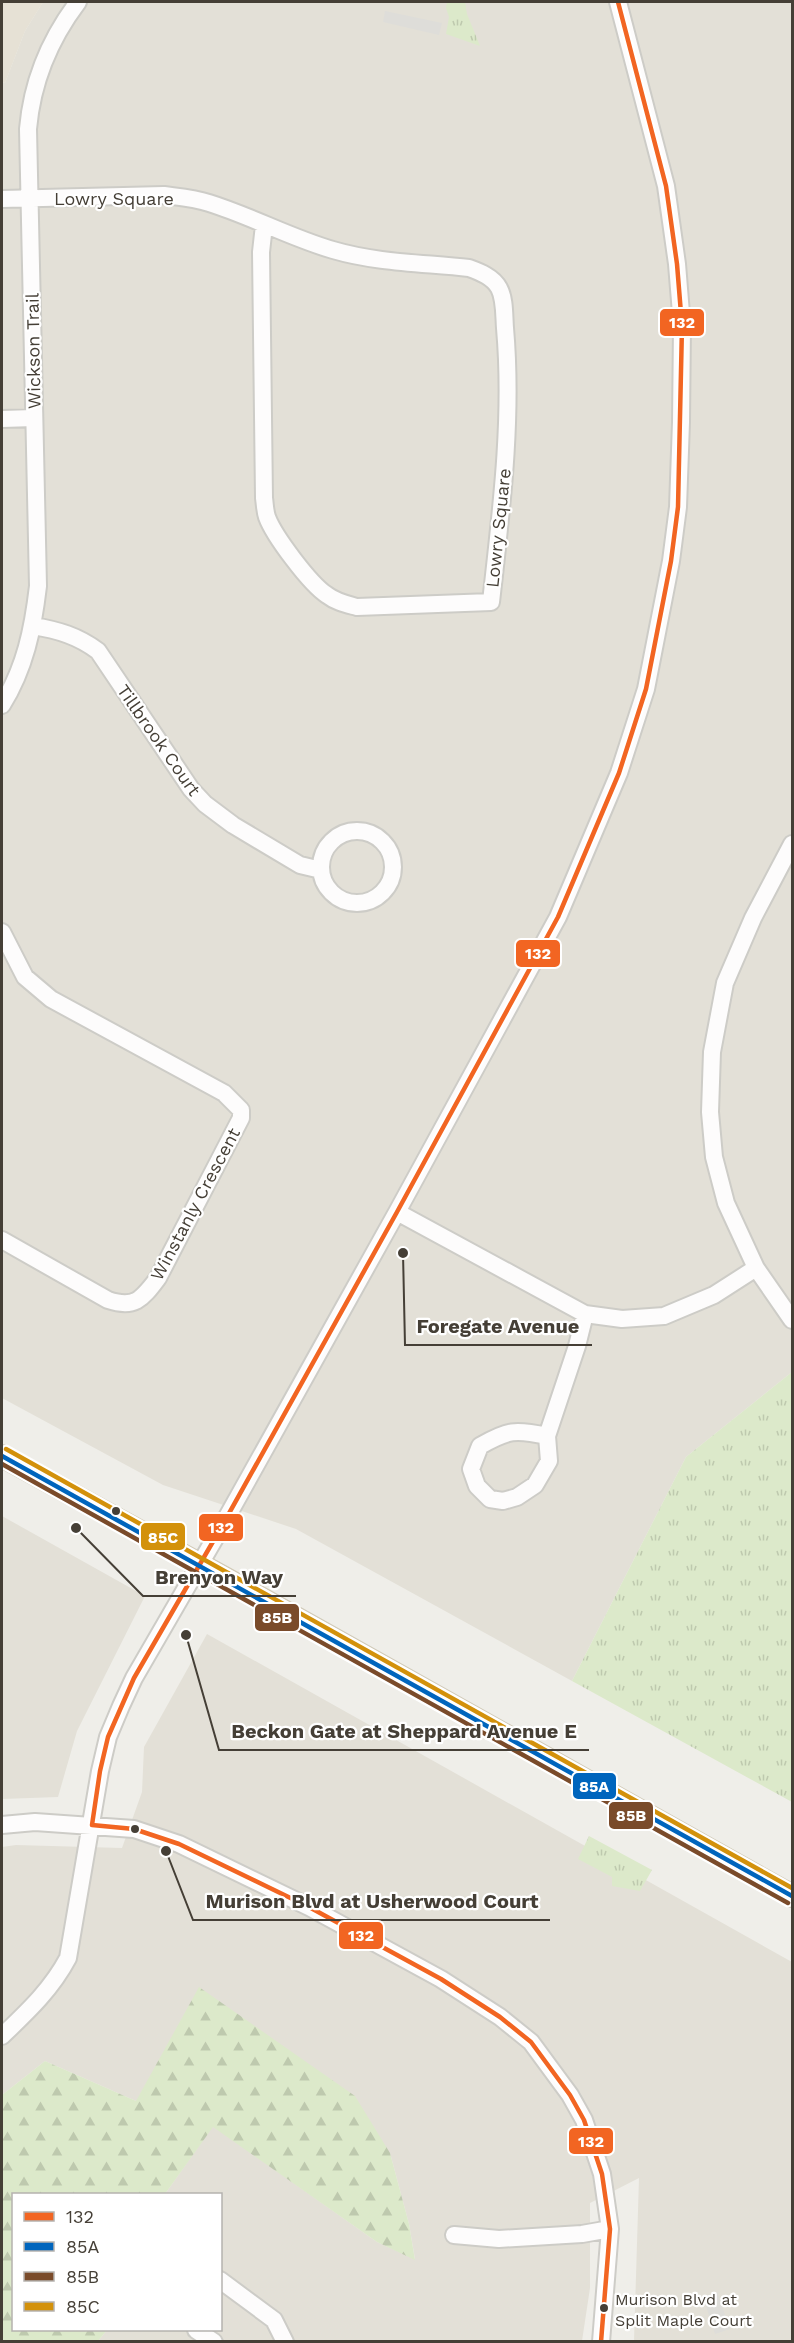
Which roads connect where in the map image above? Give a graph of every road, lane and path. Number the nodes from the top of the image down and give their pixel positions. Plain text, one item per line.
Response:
1 (78, 2) edge
2 (618, 2) edge
3 (30, 198) junction
4 (2, 199) edge
5 (264, 225) junction
6 (34, 418) junction
7 (2, 419) edge
8 (33, 626) junction
9 (2, 705) edge
10 (792, 844) edge
11 (321, 870) junction
12 (2, 932) edge
13 (397, 1212) junction
14 (2, 1240) edge
15 (756, 1268) junction
16 (585, 1314) junction
17 (792, 1320) edge
18 (547, 1436) junction
19 (2, 1456) edge
20 (199, 1564) junction
21 (2, 1825) edge
22 (92, 1825) junction
23 (792, 1896) edge
24 (2, 2036) edge
25 (610, 2229) junction
26 (453, 2235) dead end
27 (222, 2281) edge
28 (198, 2331) edge
29 (214, 2342) edge
30 (285, 2342) edge
31 (601, 2342) edge

1 - 3 street, Wickson Trail
2 - 13 street
3 - 4 street, Lowry Square
3 - 5 street, Lowry Square
3 - 6 street, Wickson Trail
5 - 5 street, Lowry Square
6 - 7 street
6 - 8 street, Wickson Trail
8 - 9 street, Wickson Trail
8 - 11 street, Tillbrook Court
10 - 15 street
11 - 11 street
12 - 14 street, Winstanly Crescent
13 - 16 street
13 - 20 street
15 - 16 street
15 - 17 street
16 - 18 street
18 - 18 street
19 - 20 main road
20 - 22 street
20 - 23 main road
21 - 22 street
22 - 24 street
22 - 25 street
25 - 26 street
25 - 31 street
27 - 30 street
28 - 29 street

